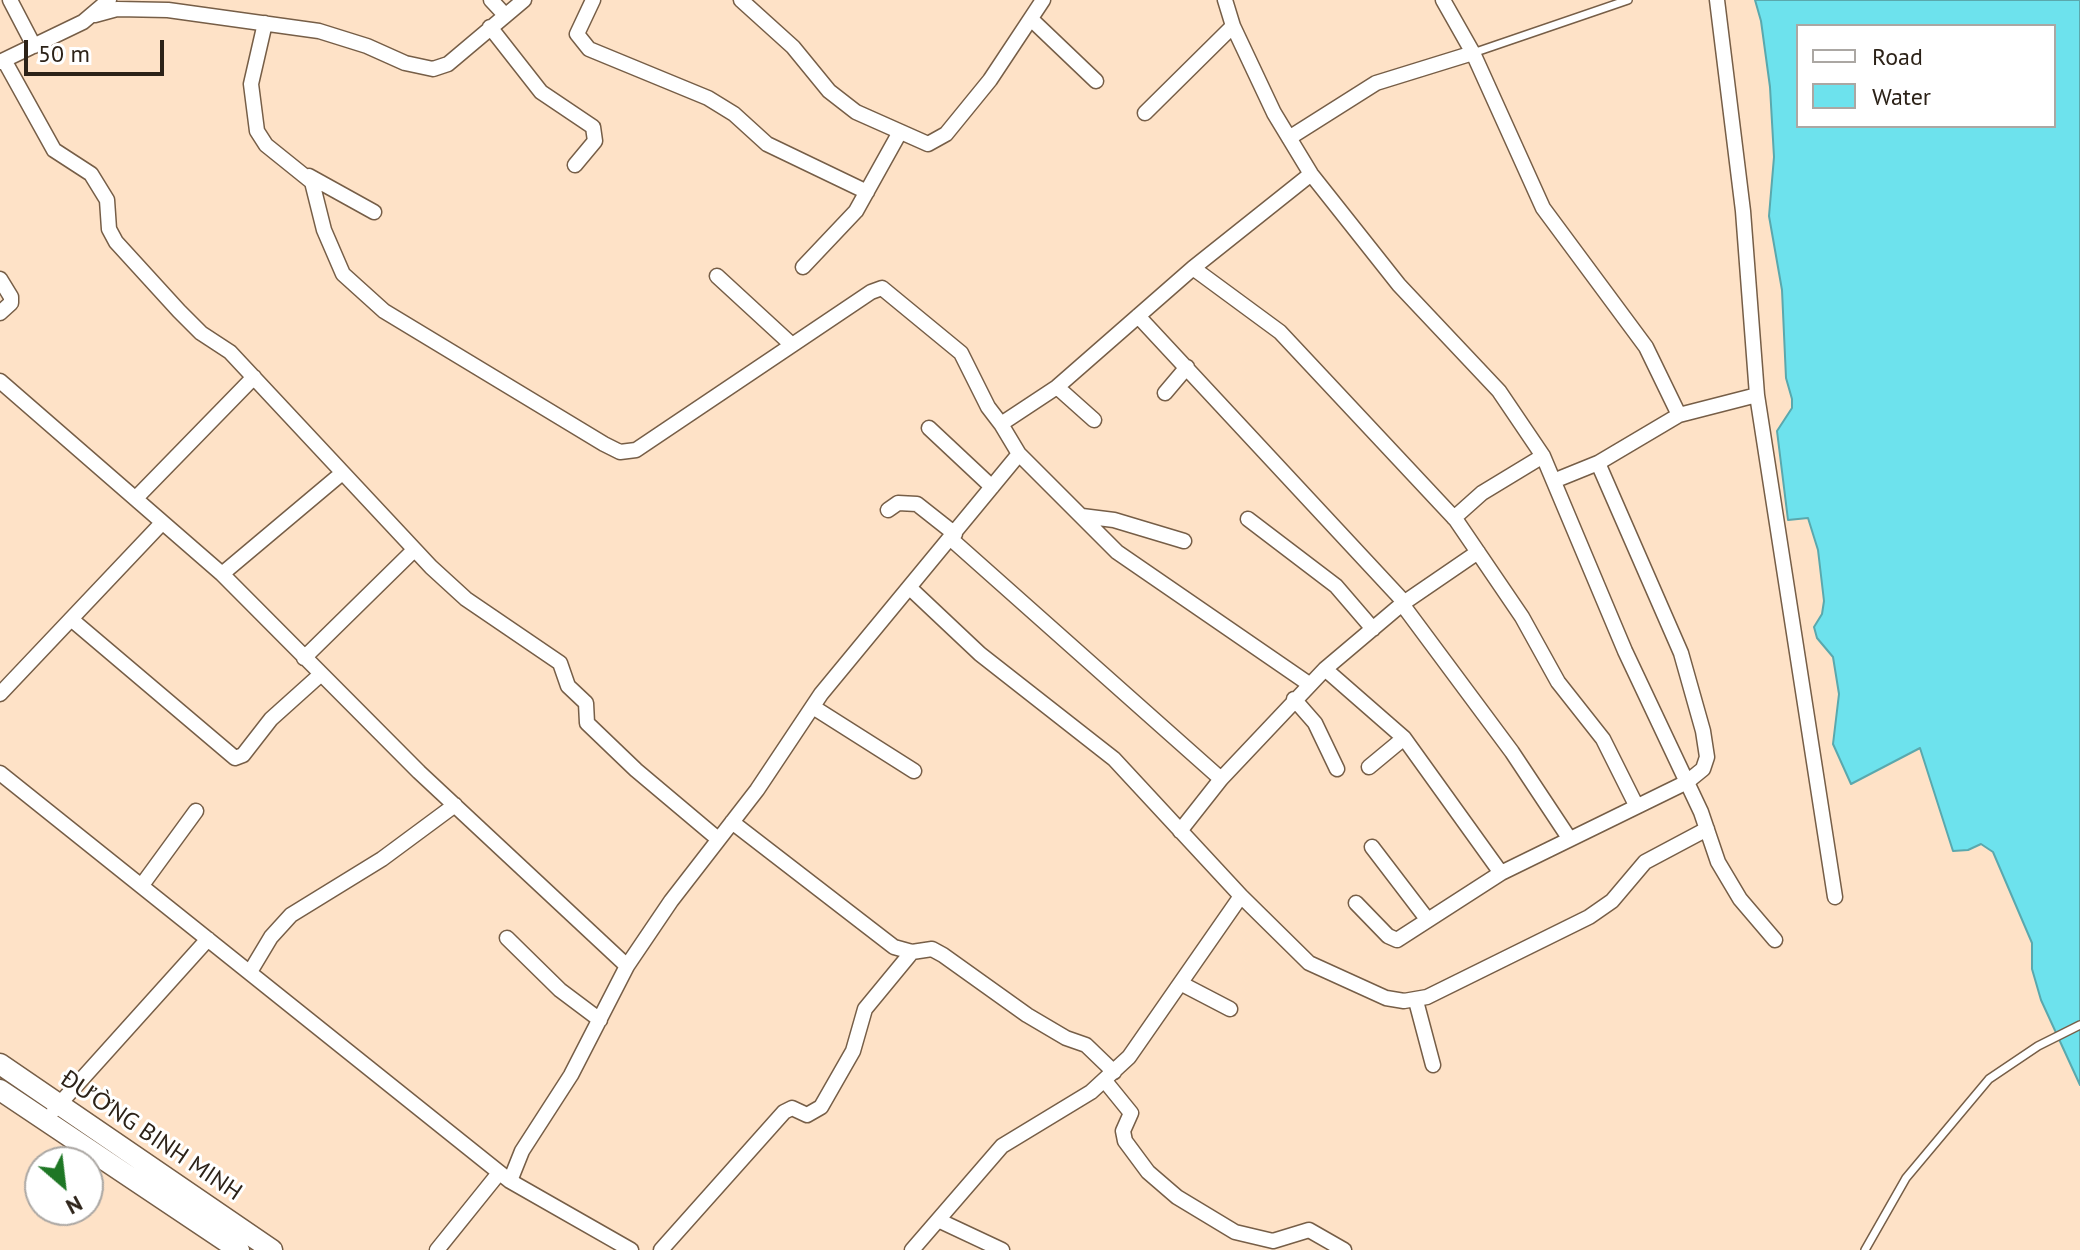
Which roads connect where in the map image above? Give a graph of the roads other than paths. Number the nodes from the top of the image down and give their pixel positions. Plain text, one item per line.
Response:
1 (10, 0) edge
2 (109, 0) edge
3 (491, 0) edge
4 (524, 0) edge
5 (593, 0) edge
6 (741, 0) edge
7 (1043, 0) edge
8 (1225, 0) edge
9 (1443, 0) edge
10 (1628, 0) edge
11 (1717, 0) edge
12 (95, 15) junction
13 (505, 15) junction
14 (1031, 19) junction
15 (265, 23) junction
16 (1233, 26) junction
17 (490, 27) junction
18 (34, 46) junction
19 (1473, 53) junction
20 (2, 61) edge
21 (1096, 81) dead end
22 (1145, 113) dead end
23 (900, 132) junction
24 (1289, 138) junction
25 (575, 165) dead end
26 (1311, 174) junction
27 (308, 176) junction
28 (867, 192) junction
29 (374, 212) dead end
30 (803, 267) dead end
31 (1193, 268) junction
32 (717, 276) dead end
33 (0, 279) edge
34 (0, 313) edge
35 (1138, 316) junction
36 (792, 345) junction
37 (1187, 367) junction
38 (254, 377) junction
39 (0, 381) edge
40 (1057, 387) junction
41 (1165, 393) dead end
42 (1757, 395) junction
43 (1679, 415) junction
44 (1094, 420) dead end
45 (1001, 424) junction
46 (929, 428) dead end
47 (1019, 454) junction
48 (1543, 456) junction
49 (1598, 463) junction
50 (341, 474) junction
51 (1556, 480) junction
52 (992, 487) junction
53 (136, 498) junction
54 (888, 510) dead end
55 (1082, 516) junction
56 (1454, 518) junction
57 (1248, 519) dead end
58 (161, 524) junction
59 (953, 536) junction
60 (1184, 541) dead end
61 (414, 550) junction
62 (1478, 552) junction
63 (222, 574) junction
64 (911, 589) junction
65 (1403, 603) junction
66 (71, 619) junction
67 (1373, 629) junction
68 (304, 658) junction
69 (1325, 669) junction
70 (320, 675) junction
71 (1309, 684) junction
72 (0, 694) edge
73 (1294, 699) junction
74 (813, 707) junction
75 (1404, 738) junction
76 (1369, 767) dead end
77 (1337, 769) dead end
78 (914, 771) dead end
79 (0, 773) edge
80 (1221, 779) junction
81 (1687, 782) junction
82 (455, 805) junction
83 (1636, 805) junction
84 (196, 811) dead end
85 (732, 822) junction
86 (1707, 829) junction
87 (1180, 831) junction
88 (1569, 838) junction
89 (718, 839) junction
90 (1372, 847) dead end
91 (1501, 873) junction
92 (142, 885) junction
93 (1241, 896) junction
94 (1835, 897) dead end
95 (1356, 903) dead end
96 (1427, 919) junction
97 (507, 938) dead end
98 (208, 939) junction
99 (1775, 940) dead end
100 (912, 952) junction
101 (627, 966) junction
102 (250, 972) junction
103 (1182, 984) junction
104 (1416, 1001) junction
105 (1230, 1009) dead end
106 (600, 1020) junction
107 (2080, 1025) edge
108 (0, 1064) edge
109 (1433, 1065) dead end
110 (1109, 1077) junction
111 (0, 1090) edge
112 (53, 1112) junction
113 (504, 1177) junction
114 (938, 1220) junction
115 (1293, 1242) edge
116 (239, 1250) edge
117 (272, 1250) edge
118 (437, 1250) edge
119 (631, 1250) edge
120 (661, 1250) edge
121 (912, 1250) edge
122 (1002, 1250) edge
123 (1344, 1250) edge
124 (1865, 1250) edge

1 - 18 street
2 - 12 street
3 - 13 street
4 - 13 street
5 - 28 street
6 - 23 street
7 - 14 street
8 - 16 street
9 - 19 street
10 - 19 lane
11 - 42 street
12 - 15 street
12 - 18 street
13 - 17 street
14 - 21 street
14 - 23 street
15 - 17 street
15 - 27 street
16 - 22 street
16 - 24 street
17 - 25 street
18 - 20 street
19 - 24 street
19 - 43 street
20 - 38 street
23 - 28 street
24 - 26 street
26 - 31 street
26 - 48 street
27 - 29 street
27 - 36 street
28 - 30 street
31 - 35 street
31 - 56 street
32 - 36 street
33 - 34 street
35 - 37 street
35 - 40 street
36 - 45 street
37 - 41 street
37 - 65 street
38 - 50 street
38 - 53 street
39 - 53 street
40 - 44 street
40 - 45 street
42 - 43 street
42 - 94 street
43 - 49 street
45 - 47 street
46 - 52 street
47 - 52 street
47 - 55 street
48 - 51 street
48 - 56 street
49 - 51 street
49 - 81 street
50 - 61 street
50 - 63 street
51 - 81 street
52 - 59 street
53 - 58 street
54 - 59 street
55 - 60 street
55 - 71 street
56 - 62 street
57 - 67 street
58 - 63 street
58 - 66 street
59 - 64 street
59 - 80 street
61 - 68 street
61 - 89 street
62 - 65 street
62 - 83 street
63 - 68 street
64 - 74 street
64 - 87 street
65 - 67 street
65 - 88 street
66 - 70 street
66 - 72 street
67 - 69 street
68 - 70 street
69 - 71 street
69 - 75 street
70 - 82 street
71 - 73 street
73 - 77 street
73 - 80 street
74 - 78 street
74 - 85 street
75 - 76 street
75 - 91 street
79 - 92 street
80 - 87 street
81 - 83 street
81 - 86 street
82 - 101 street
82 - 102 street
83 - 88 street
84 - 92 street
85 - 89 street
85 - 100 street
86 - 99 street
86 - 104 street
87 - 93 street
88 - 91 street
89 - 101 street
90 - 96 street
91 - 96 street
92 - 98 street
93 - 103 street
93 - 104 street
95 - 96 street
97 - 106 street
98 - 102 street
98 - 112 street
100 - 110 street
100 - 120 street
101 - 106 street
102 - 113 street
103 - 105 street
103 - 110 street
104 - 109 street
106 - 113 street
107 - 124 lane
108 - 112 main road, ĐƯỜNG BINH MINH
110 - 114 street
110 - 115 street
111 - 112 main road, ĐƯỜNG BINH MINH
112 - 116 main road, ĐƯỜNG BINH MINH
112 - 117 main road, ĐƯỜNG BINH MINH
113 - 118 street
113 - 119 street
114 - 121 street
114 - 122 street
115 - 123 street

